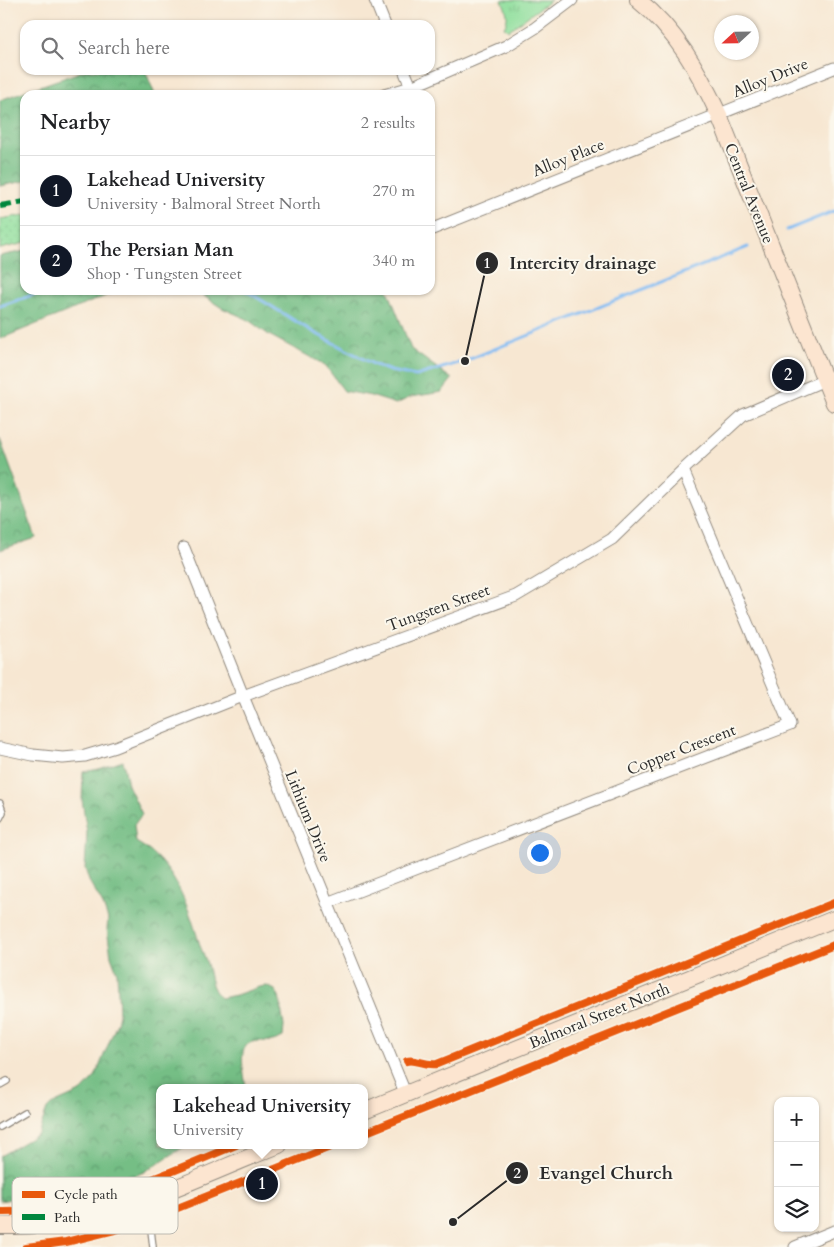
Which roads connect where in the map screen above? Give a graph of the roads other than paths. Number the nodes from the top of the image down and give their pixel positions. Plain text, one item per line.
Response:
1 (375, 0) edge
2 (572, 0) edge
3 (638, 0) edge
4 (383, 20) edge
5 (834, 68) edge
6 (406, 75) edge
7 (411, 87) junction
8 (401, 90) edge
9 (719, 115) junction
10 (435, 228) edge
11 (829, 378) edge
12 (834, 403) edge
13 (684, 470) junction
14 (184, 548) dead end
15 (242, 696) junction
16 (0, 748) edge
17 (0, 803) edge
18 (0, 818) edge
19 (327, 903) junction
20 (834, 919) edge
21 (7, 1081) dead end
22 (0, 1085) edge
23 (406, 1095) junction
24 (368, 1109) edge
25 (25, 1112) dead end
26 (0, 1126) edge
27 (269, 1149) edge
28 (178, 1186) edge
29 (834, 1231) edge
30 (150, 1234) edge
31 (152, 1247) edge
32 (795, 1247) edge

1 - 4 street
2 - 7 street
3 - 9 main road, Central Avenue
5 - 9 street, Alloy Drive
6 - 7 street
7 - 8 street
9 - 10 street, Alloy Place
9 - 11 main road, Central Avenue
11 - 12 main road, Central Avenue
11 - 13 street, Tungsten Street
13 - 15 street, Tungsten Street
13 - 19 street, Copper Crescent
14 - 15 street, Lithium Drive
15 - 16 street, Tungsten Street
15 - 19 street, Lithium Drive
17 - 18 lane
19 - 23 street, Lithium Drive
20 - 23 main road, Balmoral Street North
21 - 22 lane
23 - 24 main road, Balmoral Street North
25 - 26 lane
27 - 28 main road
29 - 32 street
30 - 31 lane

